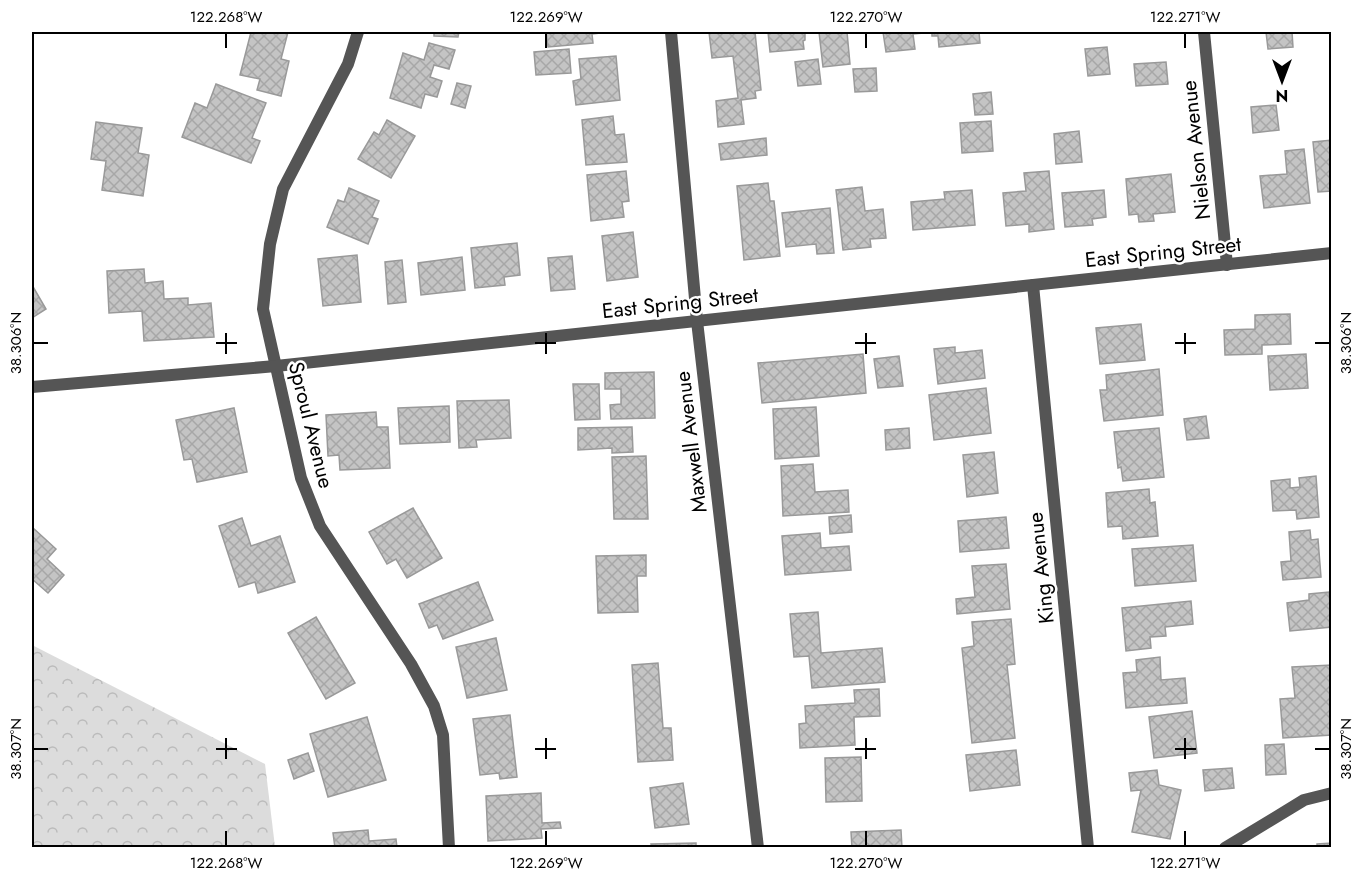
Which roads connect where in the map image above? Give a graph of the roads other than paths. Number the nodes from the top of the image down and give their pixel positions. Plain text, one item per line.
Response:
1 (358, 32) edge
2 (670, 32) edge
3 (1204, 32) edge
4 (1332, 253) edge
5 (1227, 265) junction
6 (1033, 285) junction
7 (697, 321) junction
8 (276, 366) junction
9 (32, 387) edge
10 (1332, 793) edge
11 (449, 848) edge
12 (758, 848) edge
13 (1088, 848) edge
14 (1224, 848) edge

1 - 8 street, Sproul Avenue
2 - 7 street, Maxwell Avenue
3 - 5 street, Nielson Avenue
4 - 5 street, East Spring Street
5 - 6 street, East Spring Street
6 - 7 street, East Spring Street
6 - 13 street, King Avenue
7 - 8 street, East Spring Street
7 - 12 street, Maxwell Avenue
8 - 9 street, East Spring Street
8 - 11 street, Sproul Avenue
10 - 14 street

